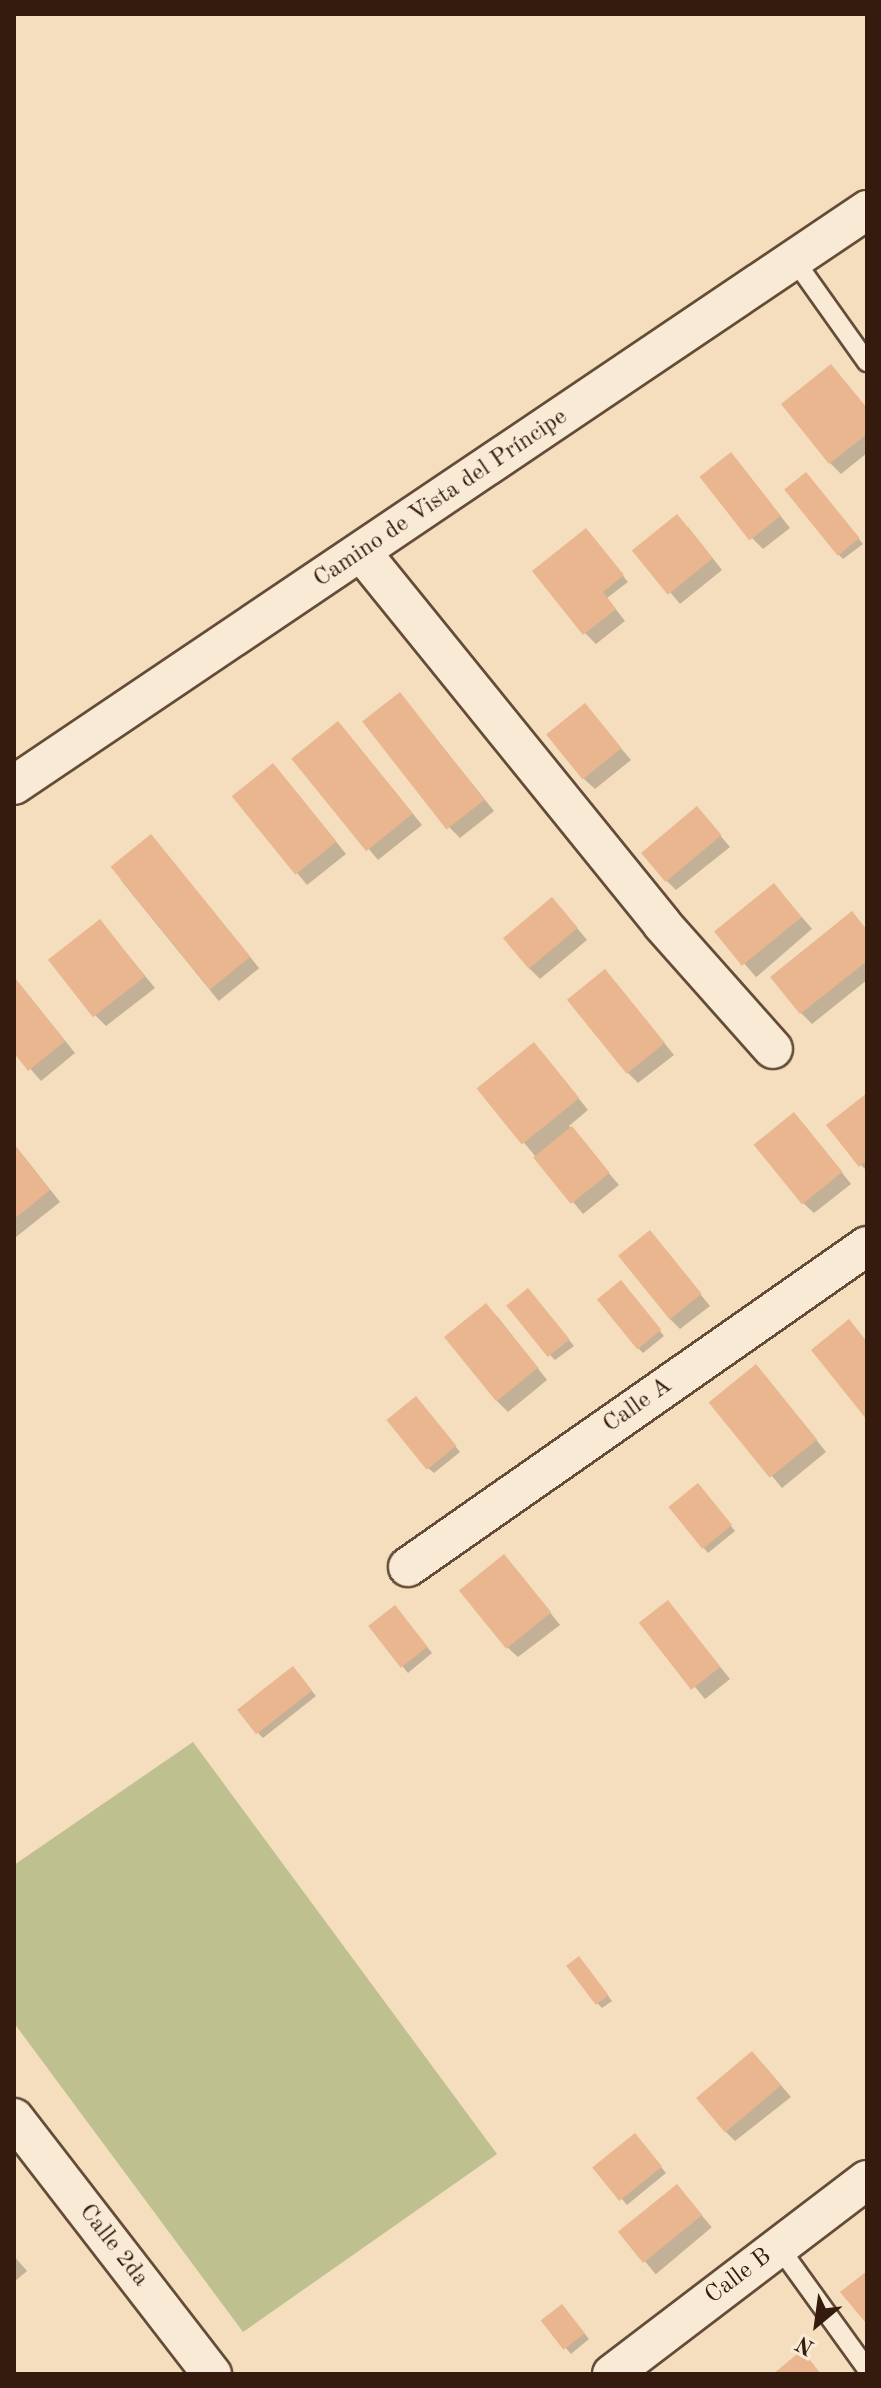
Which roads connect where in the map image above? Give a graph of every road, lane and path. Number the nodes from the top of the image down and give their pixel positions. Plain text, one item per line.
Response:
1 (867, 210) edge
2 (793, 258) junction
3 (867, 362) edge
4 (362, 553) junction
5 (14, 785) edge
6 (773, 1049) dead end
7 (867, 1246) edge
8 (408, 1567) dead end
9 (14, 2118) edge
10 (867, 2180) edge
11 (779, 2247) junction
12 (867, 2369) edge
13 (212, 2374) edge
14 (612, 2374) edge

1 - 2 street, Camino de Vista del Príncipe
2 - 3 lane
2 - 4 street, Camino de Vista del Príncipe
4 - 5 street, Camino de Vista del Príncipe
4 - 6 street
7 - 8 street, Calle A
9 - 13 street, Calle 2da
10 - 11 street, Calle B
11 - 12 lane
11 - 14 street, Calle B

